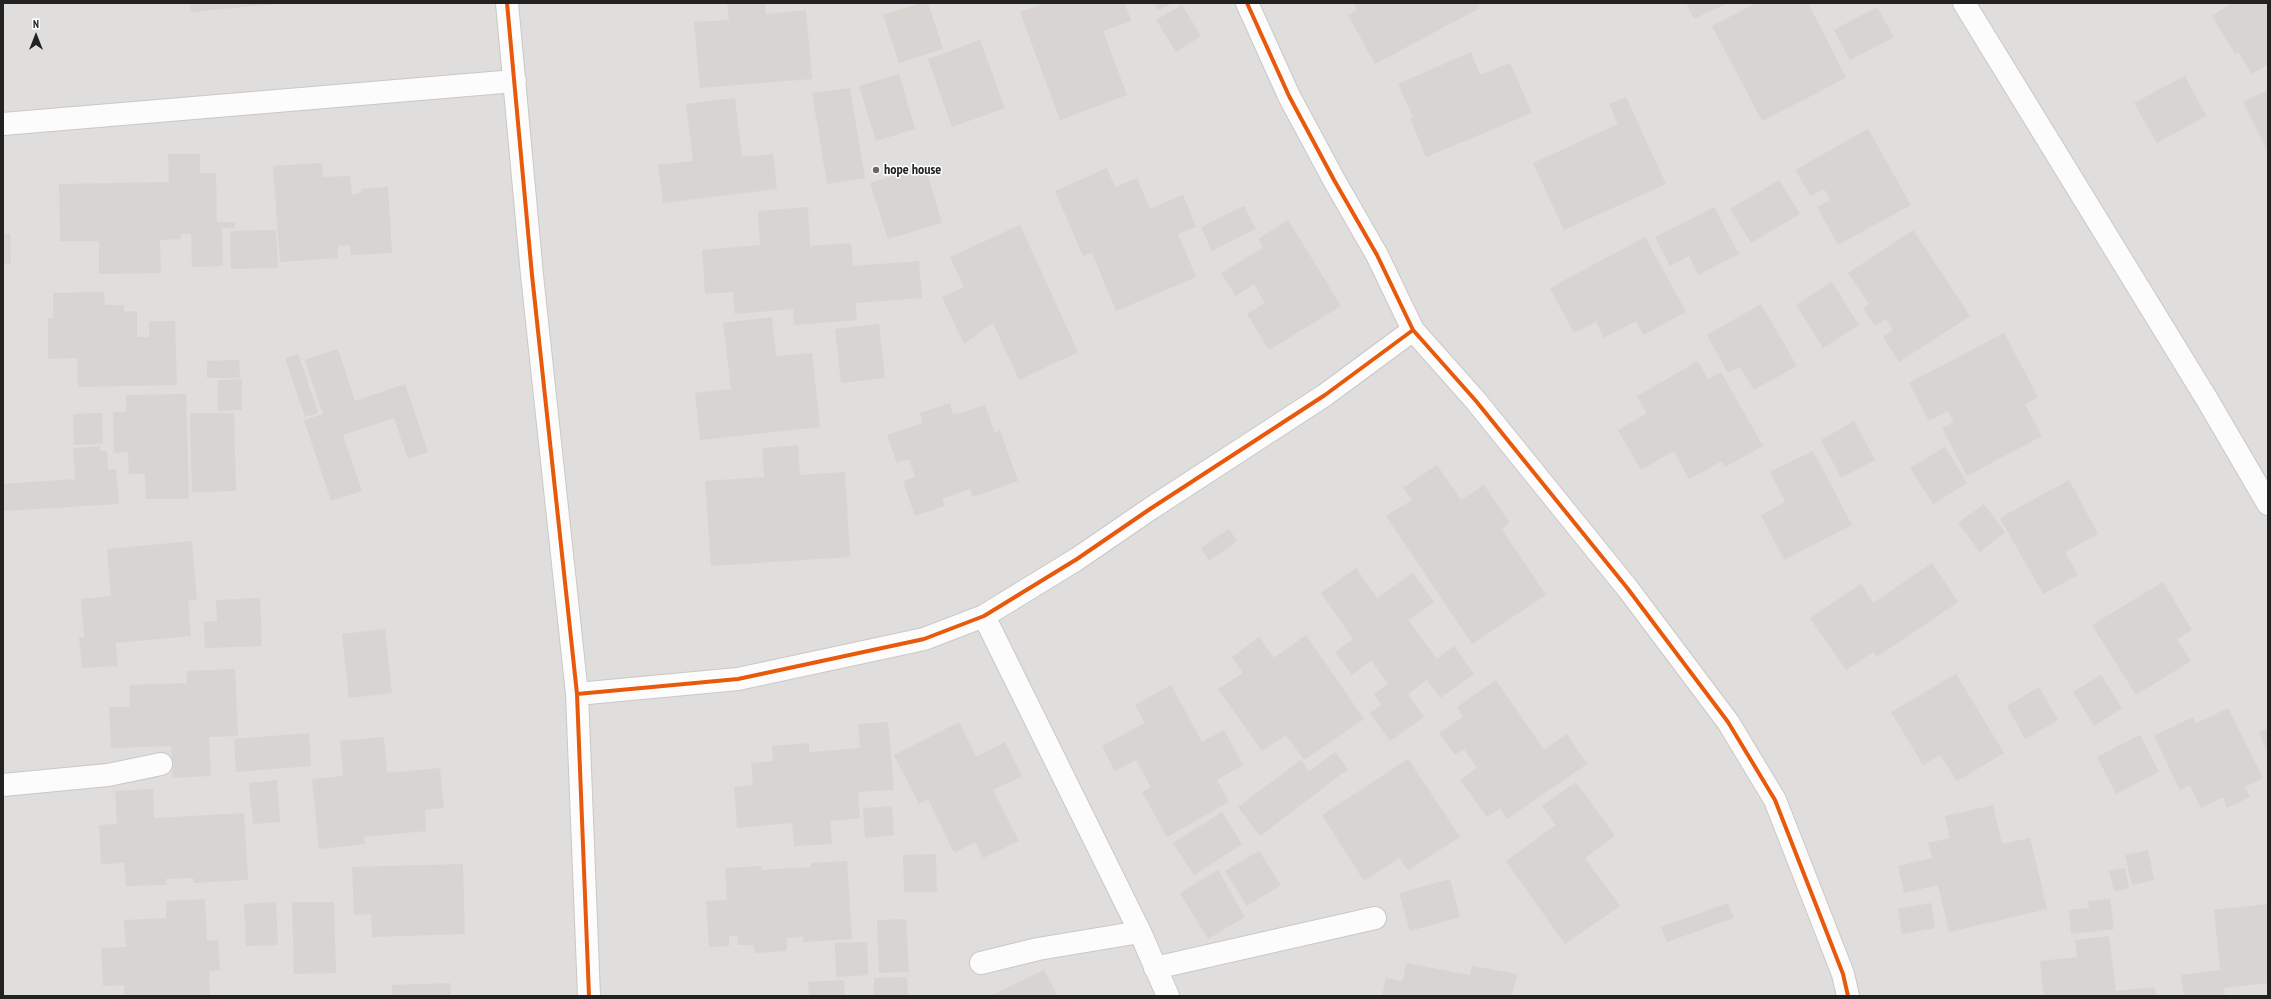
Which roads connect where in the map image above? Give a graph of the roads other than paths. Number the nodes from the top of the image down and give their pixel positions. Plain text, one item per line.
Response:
1 (507, 3) edge
2 (1247, 3) edge
3 (1964, 3) edge
4 (515, 81) junction
5 (3, 124) edge
6 (1413, 330) junction
7 (2268, 504) edge
8 (984, 616) junction
9 (577, 694) junction
10 (161, 764) dead end
11 (3, 784) edge
12 (1375, 918) dead end
13 (1140, 932) junction
14 (980, 963) dead end
15 (1155, 968) junction
16 (589, 996) edge
17 (1168, 996) edge
18 (1848, 996) edge

1 - 4 street
2 - 6 street
3 - 7 street
4 - 5 street
4 - 9 street
6 - 8 street
6 - 18 street
8 - 9 street
8 - 13 street
9 - 16 street
10 - 11 street
12 - 15 street
13 - 14 street
13 - 15 street
15 - 17 street

